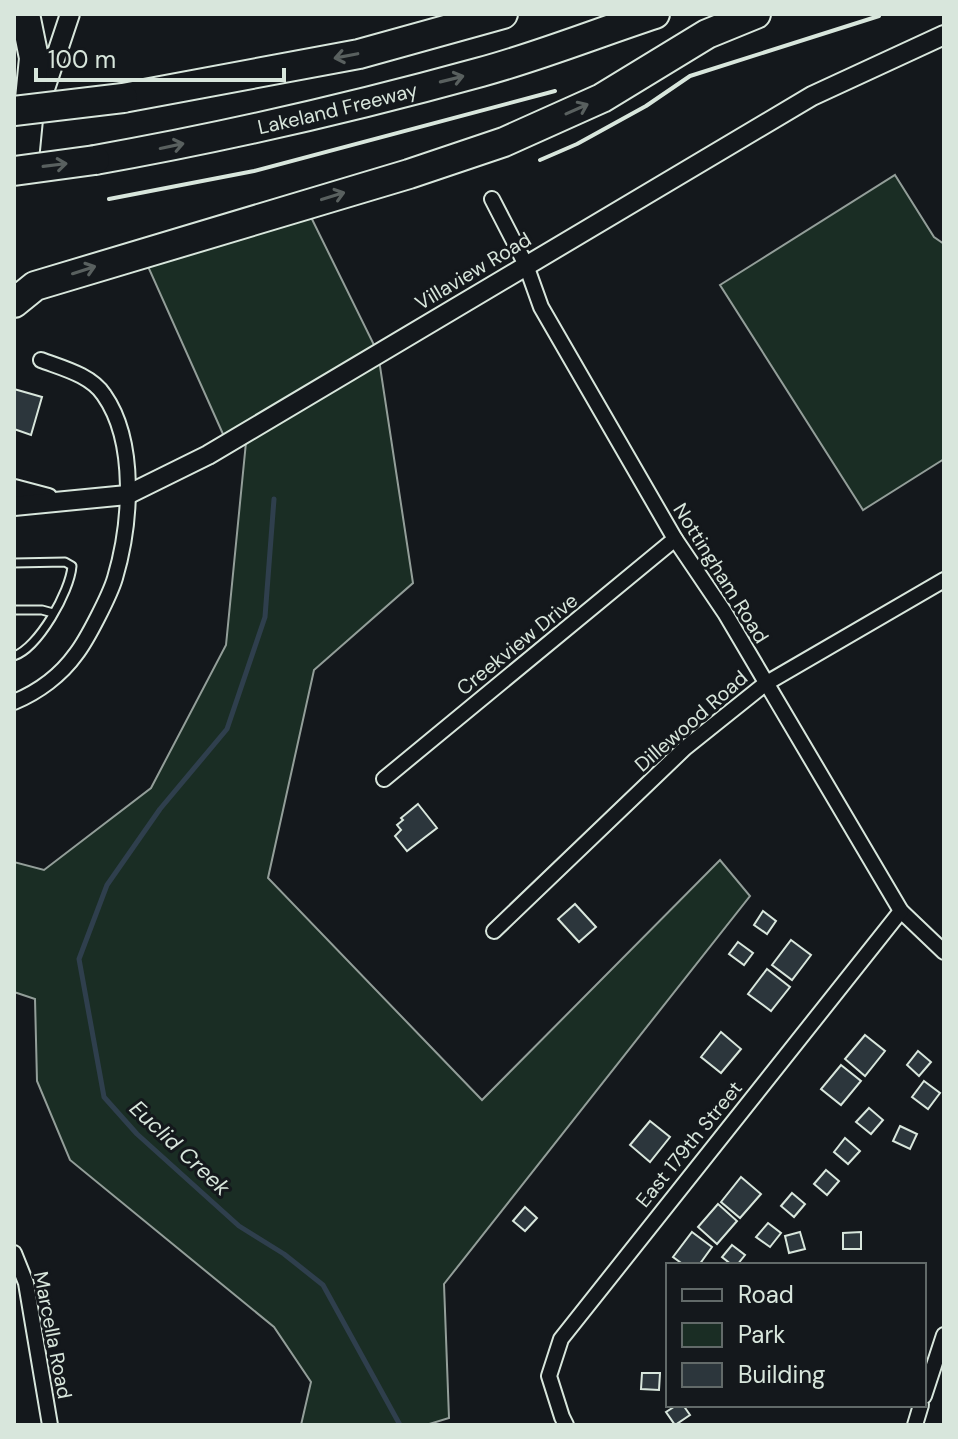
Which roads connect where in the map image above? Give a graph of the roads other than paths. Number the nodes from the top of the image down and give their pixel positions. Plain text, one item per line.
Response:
1 (25, 14) edge
2 (70, 14) edge
3 (503, 14) edge
4 (655, 14) edge
5 (756, 14) edge
6 (944, 35) edge
7 (14, 111) edge
8 (19, 160) edge
9 (14, 188) edge
10 (492, 199) dead end
11 (526, 265) junction
12 (14, 303) edge
13 (41, 360) dead end
14 (14, 489) edge
15 (127, 495) junction
16 (63, 501) junction
17 (14, 506) edge
18 (675, 539) junction
19 (14, 563) edge
20 (944, 580) edge
21 (14, 610) edge
22 (53, 613) junction
23 (14, 656) edge
24 (765, 684) junction
25 (14, 702) edge
26 (384, 779) dead end
27 (901, 911) junction
28 (494, 931) dead end
29 (944, 952) edge
30 (14, 1253) edge
31 (944, 1335) edge
32 (926, 1390) edge
33 (564, 1421) edge
34 (50, 1425) edge

1 - 8 highway
2 - 8 street
3 -> 7 highway, bridge
8 -> 4 highway, Lakeland Freeway, bridge
12 -> 5 highway
6 - 11 street, Villaview Road
8 - 9 street
10 - 11 street, Nottingham Road
11 - 15 street, Villaview Road
11 - 18 street, Nottingham Road
13 - 15 street
14 - 16 street
15 - 16 street, Villaview Road
15 - 25 street
16 - 17 street, Villaview Road
18 - 24 street, Nottingham Road
18 - 26 street, Creekview Drive
19 - 22 lane
20 - 24 street, Dillewood Road
21 - 22 lane
22 - 23 lane
24 - 27 street, Nottingham Road
24 - 28 street, Dillewood Road
27 - 29 street, Nottingham Road
27 - 33 street, East 179th Street
30 - 34 street, Marcella Road
31 - 32 street

